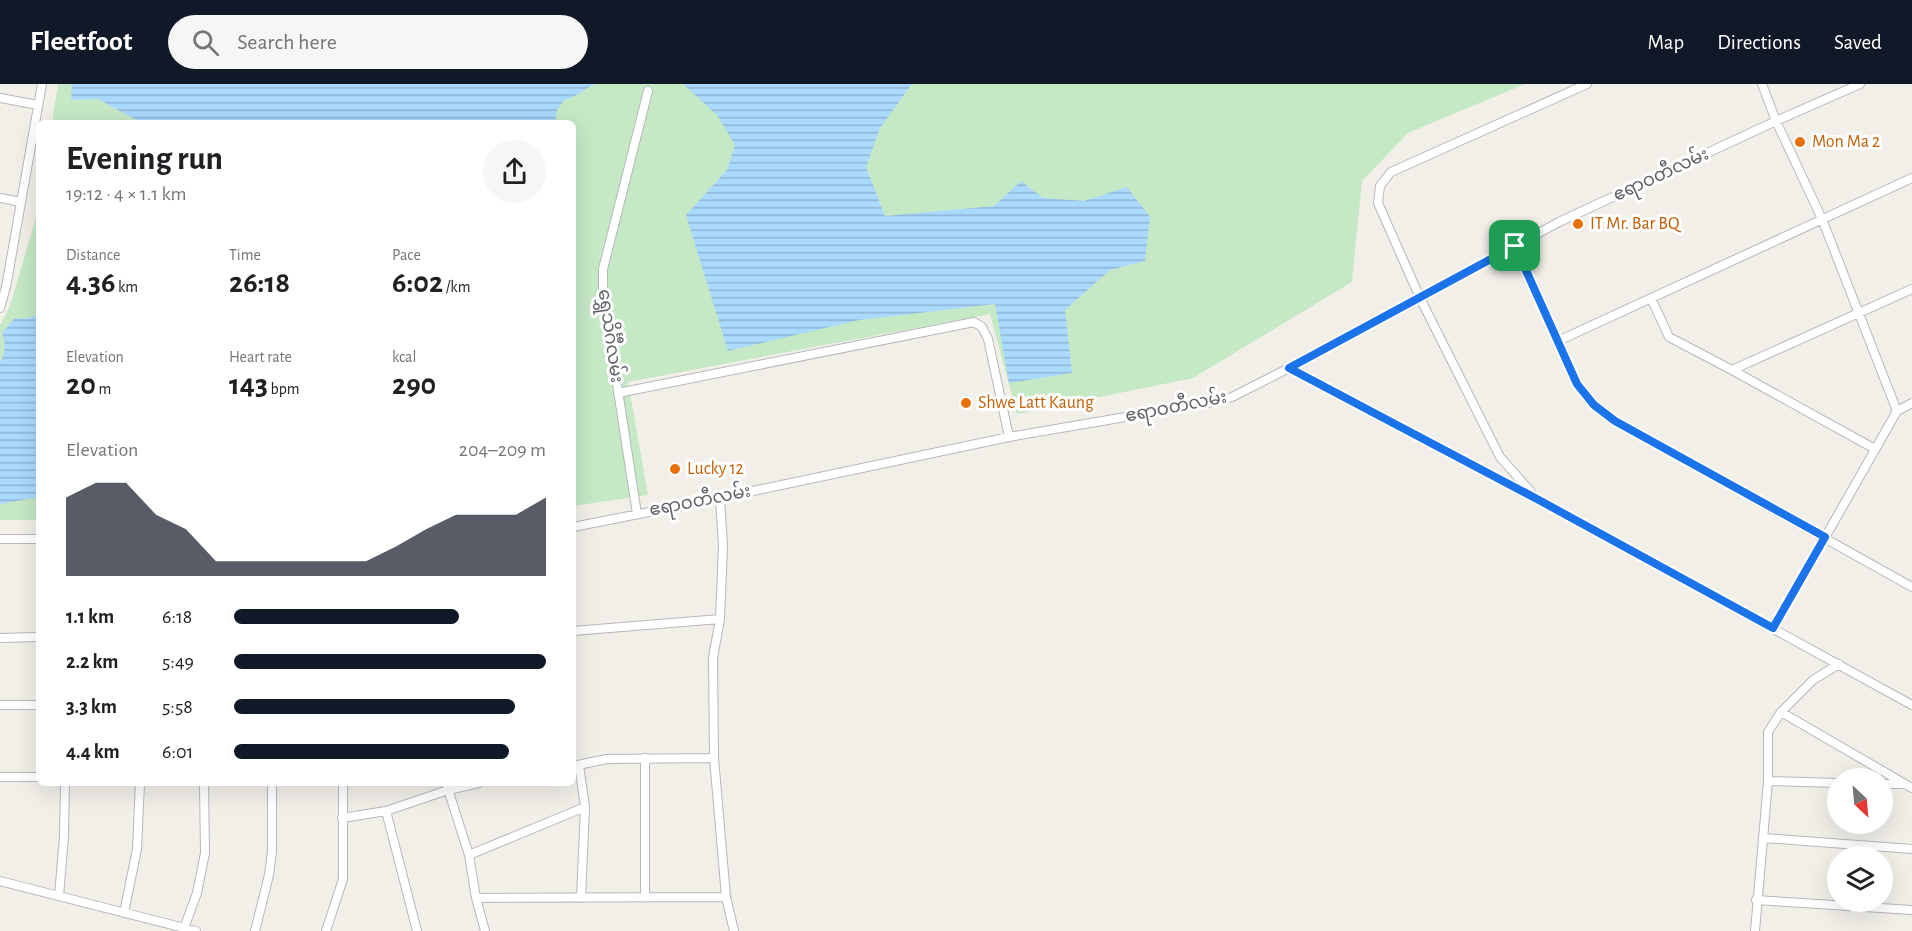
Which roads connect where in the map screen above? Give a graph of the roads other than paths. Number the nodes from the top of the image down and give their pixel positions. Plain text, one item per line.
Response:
1 (42, 84) edge
2 (1587, 84) edge
3 (1762, 84) edge
4 (1860, 84) edge
5 (648, 91) dead end
6 (0, 98) edge
7 (38, 105) junction
8 (1776, 121) junction
9 (1912, 178) edge
10 (0, 198) edge
11 (21, 202) junction
12 (1822, 219) junction
13 (1515, 246) junction
14 (1912, 289) edge
15 (1420, 297) junction
16 (1651, 298) junction
17 (1, 304) edge
18 (1858, 312) junction
19 (1558, 341) junction
20 (1289, 368) junction
21 (1732, 370) junction
22 (618, 393) junction
23 (1912, 403) edge
24 (1897, 411) junction
25 (1009, 437) junction
26 (1875, 449) junction
27 (720, 498) junction
28 (1537, 499) junction
29 (637, 514) junction
30 (576, 526) edge
31 (1825, 537) junction
32 (0, 539) edge
33 (36, 539) edge
34 (1912, 587) edge
35 (720, 619) junction
36 (1773, 628) junction
37 (576, 631) edge
38 (36, 637) edge
39 (0, 638) edge
40 (1839, 664) junction
41 (0, 705) edge
42 (36, 705) edge
43 (1912, 705) edge
44 (1781, 711) junction
45 (645, 758) junction
46 (714, 758) junction
47 (576, 765) edge
48 (0, 777) edge
49 (36, 777) edge
50 (1768, 781) junction
51 (1827, 783) edge
52 (1893, 785) edge
53 (65, 786) edge
54 (140, 786) edge
55 (204, 786) edge
56 (272, 786) edge
57 (343, 786) edge
58 (447, 786) edge
59 (1908, 786) edge
60 (585, 807) junction
61 (386, 811) junction
62 (342, 818) junction
63 (1763, 838) junction
64 (1912, 849) edge
65 (469, 855) junction
66 (0, 881) edge
67 (59, 896) junction
68 (726, 897) junction
69 (476, 898) junction
70 (580, 898) junction
71 (645, 898) junction
72 (1756, 900) junction
73 (1912, 910) edge
74 (124, 913) junction
75 (184, 930) edge
76 (196, 931) edge
77 (255, 931) edge
78 (326, 931) edge
79 (417, 931) edge
80 (485, 931) edge
81 (734, 931) edge
82 (1755, 931) edge

1 - 7 street
2 - 15 street
3 - 8 street
4 - 8 street, ဧရာဝတီလမ်း
5 - 22 street, ရွှေသိင်္ဂီလမ်း
6 - 7 street
7 - 11 street
8 - 12 street
8 - 13 street, ဧရာဝတီလမ်း
9 - 12 street
10 - 11 street
11 - 17 street
12 - 16 street
12 - 18 street
13 - 15 street, ဧရာဝတီလမ်း
13 - 19 street
14 - 18 street
15 - 20 street, ဧရာဝတီလမ်း
15 - 28 street
16 - 19 street
16 - 21 street
18 - 21 street
18 - 24 street
19 - 31 street
20 - 25 street, ဧရာဝတီလမ်း
20 - 28 street
21 - 26 street
22 - 25 street
22 - 29 street, ရွှေသိင်္ဂီလမ်း
23 - 24 street
24 - 26 street
25 - 27 street, ဧရာဝတီလမ်း
26 - 31 street
27 - 29 street, ဧရာဝတီလမ်း
27 - 35 street
28 - 36 street
29 - 30 street, ဧရာဝတီလမ်း
31 - 34 street
31 - 36 street
32 - 33 street
35 - 37 street
35 - 46 street
36 - 40 street
38 - 39 street
40 - 43 street
40 - 44 street
41 - 42 street
44 - 50 street
44 - 59 street
45 - 46 street
45 - 47 street
45 - 71 street
46 - 68 street
47 - 60 street
48 - 49 street
50 - 51 street
50 - 63 street
52 - 59 street
53 - 67 street
54 - 74 street
55 - 75 street
56 - 77 street
57 - 62 street
58 - 61 street
58 - 65 street
60 - 65 street
60 - 70 street
61 - 62 street
61 - 79 street
62 - 78 street
63 - 64 street
63 - 72 street
65 - 69 street
66 - 67 street
67 - 74 street
68 - 71 street
68 - 81 street
69 - 70 street
69 - 80 street
70 - 71 street
72 - 73 street
72 - 82 street
74 - 75 street
75 - 76 street

